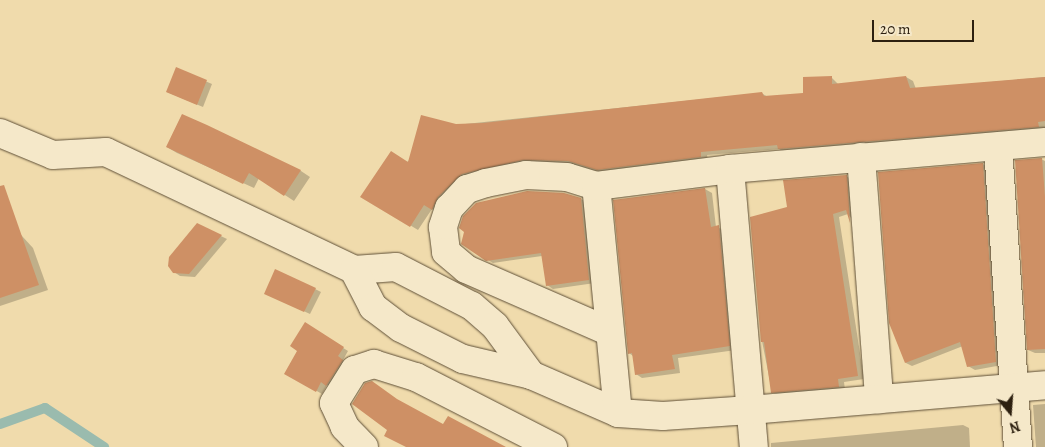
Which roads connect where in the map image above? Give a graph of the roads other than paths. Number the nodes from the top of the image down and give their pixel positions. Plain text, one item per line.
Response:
1 (0, 133) edge
2 (1045, 142) edge
3 (998, 146) junction
4 (861, 157) junction
5 (730, 169) junction
6 (596, 186) junction
7 (354, 270) junction
8 (610, 332) junction
9 (531, 375) junction
10 (1045, 385) edge
11 (1012, 388) junction
12 (879, 399) junction
13 (750, 410) junction
14 (618, 413) junction
15 (364, 447) edge
16 (553, 447) edge
17 (754, 447) edge
18 (1018, 447) edge

1 - 7 street
2 - 3 street
3 - 4 street
3 - 11 street
4 - 5 street
4 - 12 street
5 - 6 street
5 - 13 street
6 - 8 street
6 - 8 street
7 - 9 street
7 - 9 street
8 - 14 street
9 - 14 street
10 - 11 street
11 - 12 street
11 - 18 street
12 - 13 street
13 - 14 street
13 - 17 street
15 - 16 street

